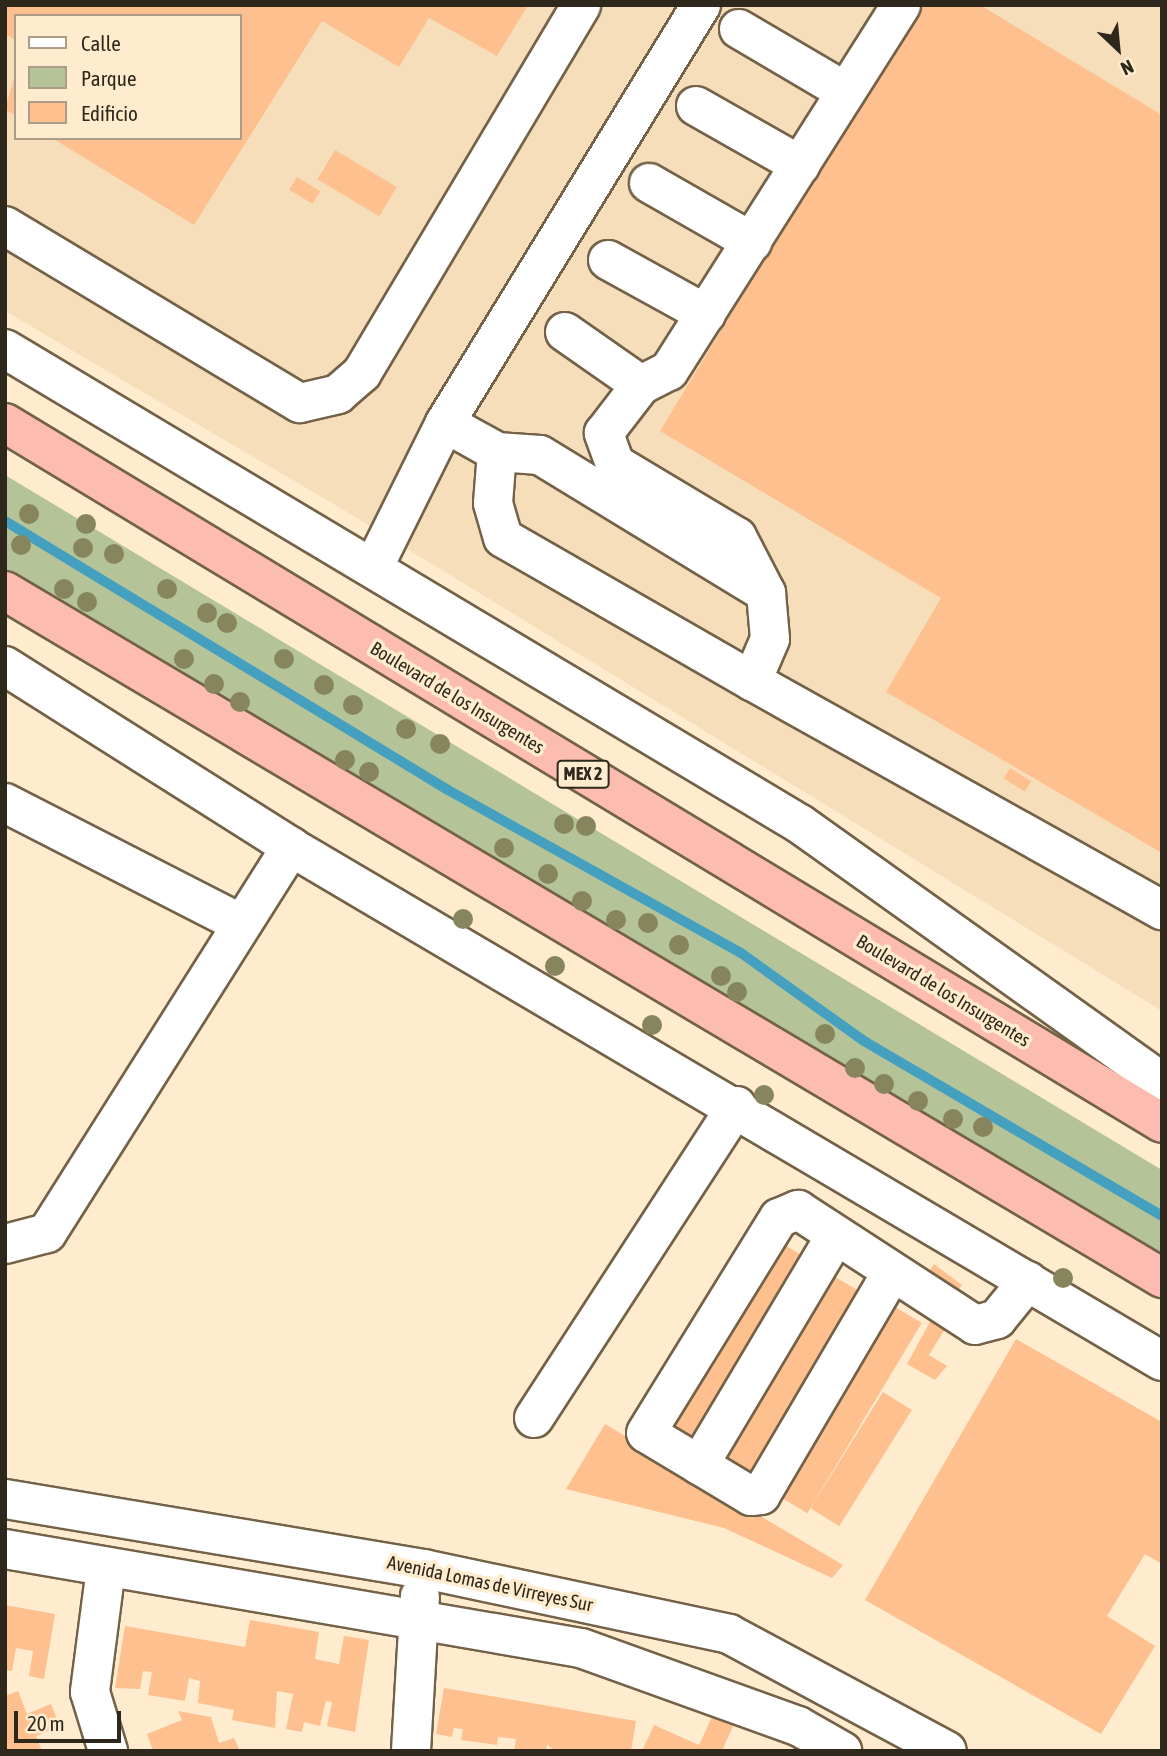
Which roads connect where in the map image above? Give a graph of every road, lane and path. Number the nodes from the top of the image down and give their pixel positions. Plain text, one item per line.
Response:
1 (582, 5) edge
2 (701, 5) edge
3 (887, 10) edge
4 (739, 29) dead end
5 (846, 92) junction
6 (696, 106) dead end
7 (800, 165) junction
8 (649, 183) dead end
9 (5, 226) edge
10 (752, 242) junction
11 (608, 260) dead end
12 (706, 314) junction
13 (565, 332) dead end
14 (5, 349) edge
15 (641, 385) junction
16 (5, 423) edge
17 (445, 423) junction
18 (497, 452) junction
19 (373, 568) junction
20 (5, 591) edge
21 (766, 593) junction
22 (5, 666) edge
23 (752, 681) junction
24 (5, 803) edge
25 (291, 847) junction
26 (1162, 910) edge
27 (240, 923) junction
28 (1162, 1082) edge
29 (737, 1105) junction
30 (1162, 1123) edge
31 (835, 1237) junction
32 (5, 1244) edge
33 (891, 1274) junction
34 (1162, 1278) edge
35 (1028, 1281) junction
36 (1162, 1361) edge
37 (534, 1418) dead end
38 (699, 1465) junction
39 (5, 1499) edge
40 (5, 1549) edge
41 (106, 1568) junction
42 (424, 1569) junction
43 (416, 1620) junction
44 (108, 1751) edge
45 (411, 1751) edge
46 (842, 1751) edge
47 (947, 1751) edge

1 - 9 street
2 - 17 street
3 - 5 street
4 - 5 street
5 - 7 street
6 - 7 street
7 - 10 street
8 - 10 street
10 - 12 street
11 - 12 street
12 - 15 street
13 - 15 street
14 - 19 street
15 - 21 street
16 - 30 highway, Boulevard de los Insurgentes / MEX 2
17 - 18 street
17 - 19 street
18 - 21 street
18 - 23 street
19 - 28 street
20 - 34 highway
21 - 23 street
22 - 25 street
23 - 26 street
24 - 27 street
25 - 27 street
25 - 29 street
27 - 32 street
29 - 35 street
29 - 37 street
31 - 33 street
31 - 38 street
31 - 38 street
33 - 35 street
33 - 38 street
35 - 36 street
39 - 42 street, Avenida Lomas de Virreyes Sur
40 - 41 street
41 - 43 street
41 - 44 street
42 - 43 street
42 - 47 street, Avenida Lomas de Virreyes Sur
43 - 45 street
43 - 46 street

